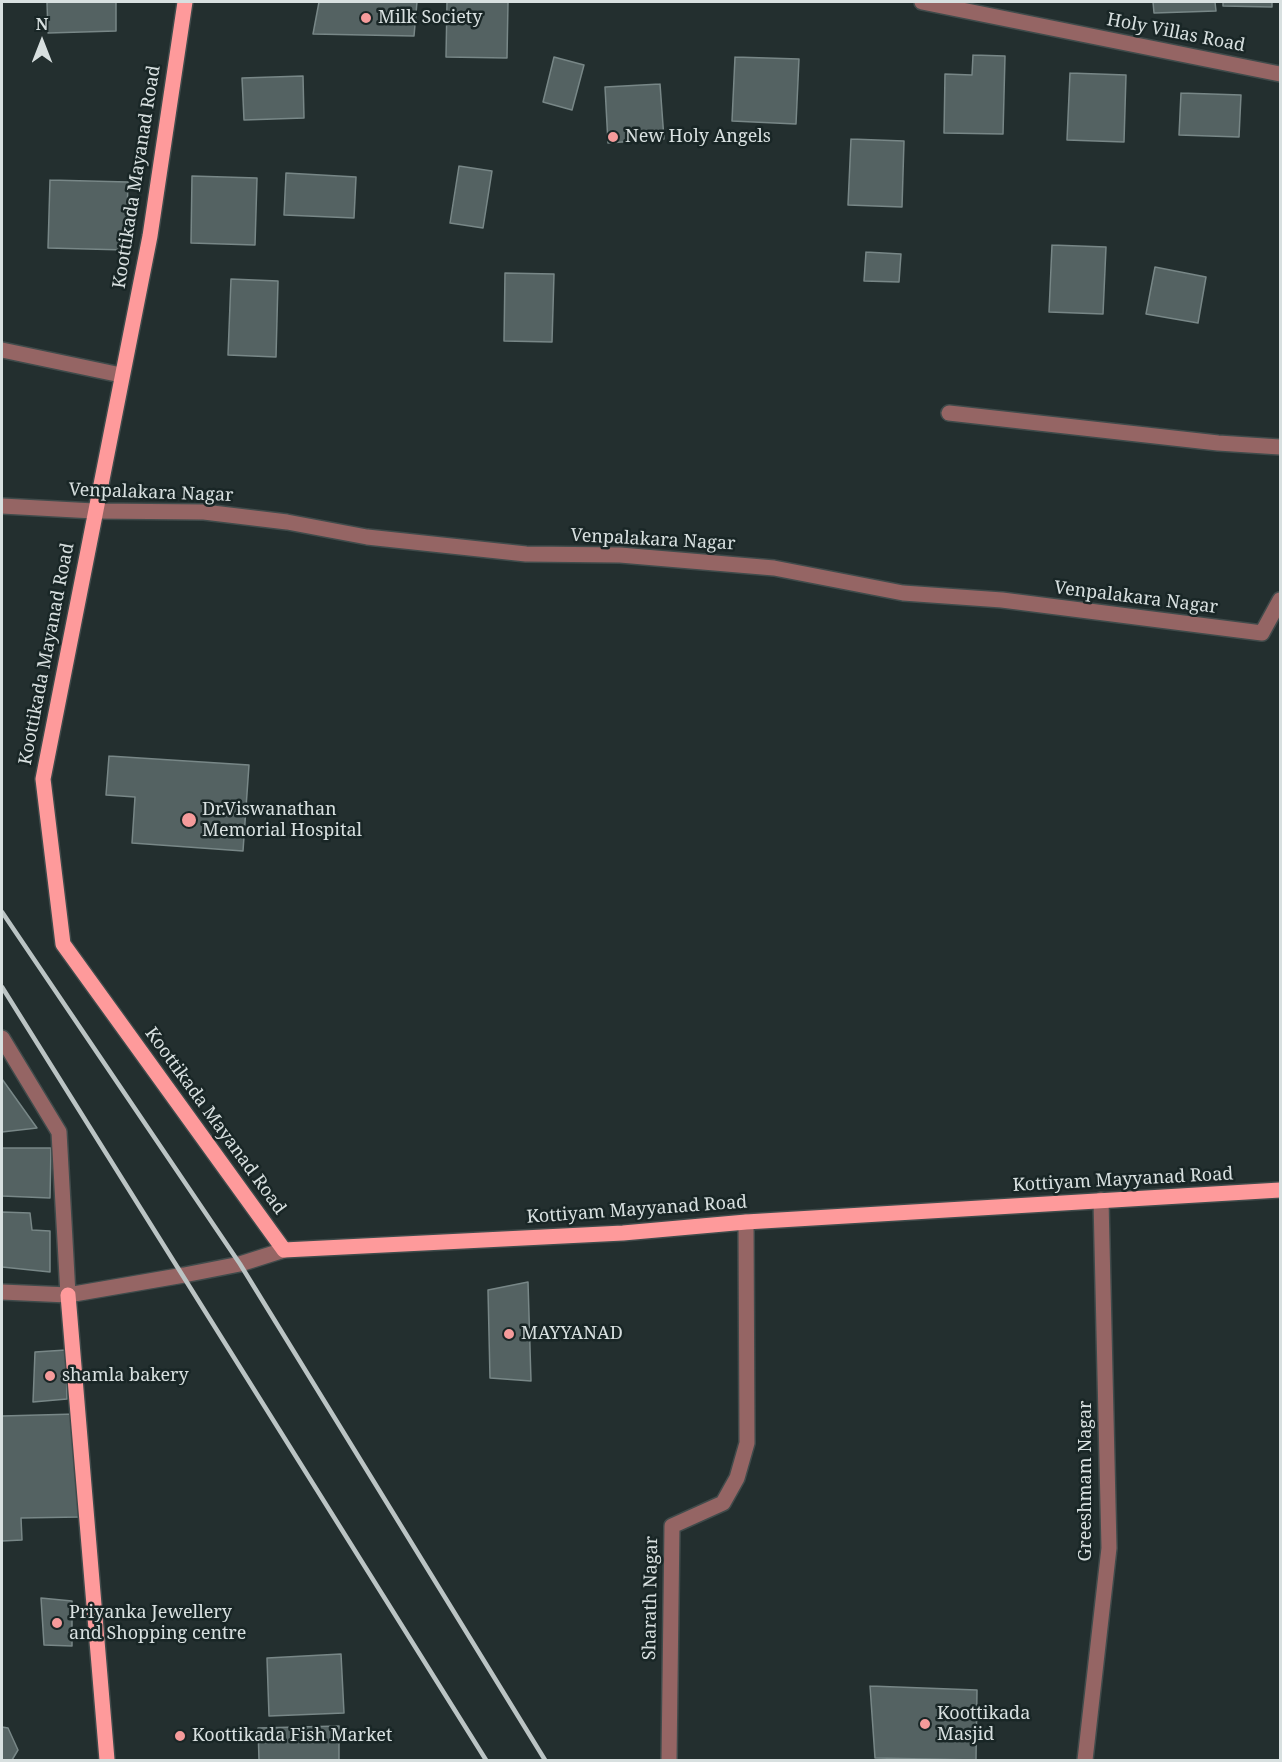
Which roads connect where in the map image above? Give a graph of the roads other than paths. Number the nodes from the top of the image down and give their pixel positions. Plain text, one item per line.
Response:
1 (185, 2) edge
2 (922, 2) edge
3 (1281, 74) edge
4 (2, 351) edge
5 (121, 375) junction
6 (949, 413) dead end
7 (1281, 447) edge
8 (2, 506) edge
9 (94, 511) junction
10 (1281, 600) edge
11 (2, 1038) edge
12 (1281, 1190) edge
13 (1101, 1200) junction
14 (746, 1222) junction
15 (284, 1250) junction
16 (2, 1292) edge
17 (68, 1295) junction
18 (107, 1761) edge
19 (669, 1761) edge
20 (1085, 1761) edge

1 - 5 main road, Koottikada Mayanad Road
2 - 3 street, Holy Villas Road
4 - 5 street
5 - 9 main road, Koottikada Mayanad Road
6 - 7 street
8 - 9 street, Venpalakara Nagar
9 - 10 street, Venpalakara Nagar
9 - 15 main road, Koottikada Mayanad Road
11 - 17 street
12 - 13 main road, Kottiyam Mayyanad Road
13 - 14 main road, Kottiyam Mayyanad Road
13 - 20 street, Greeshmam Nagar
14 - 15 main road, Kottiyam Mayyanad Road
14 - 19 street, Sharath Nagar
15 - 17 street, Kottiyam Mayyanad Road
16 - 17 street, Kottiyam Mayyanad Road
17 - 18 main road

